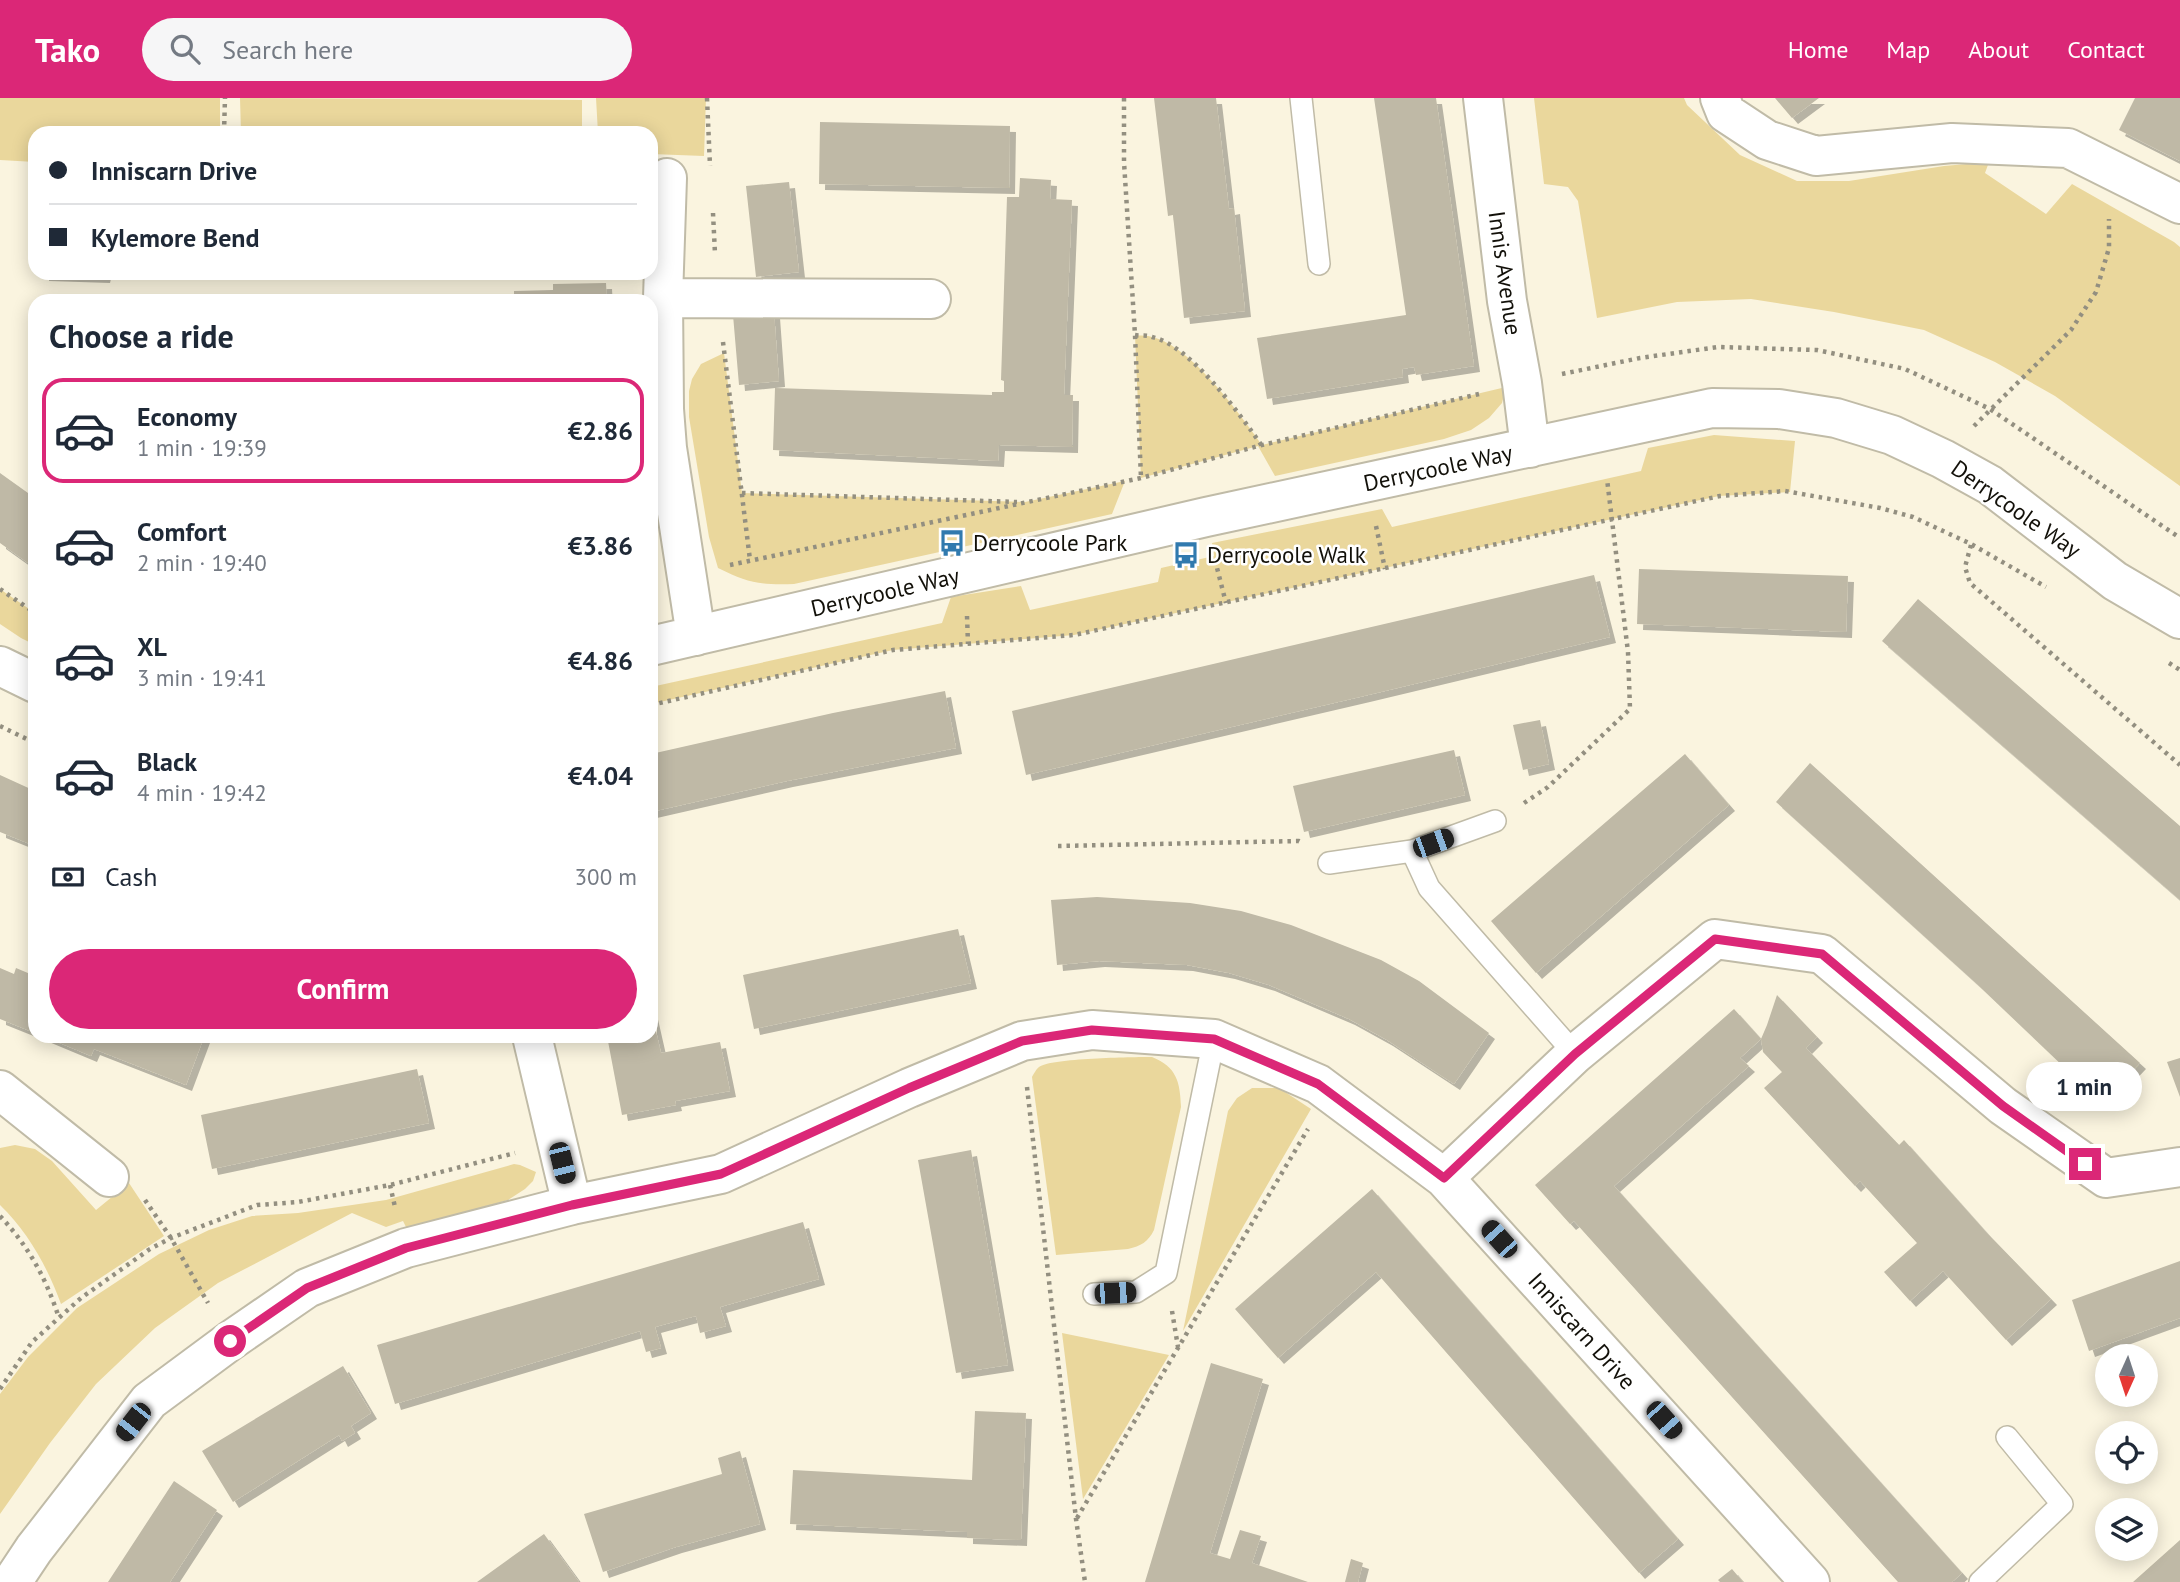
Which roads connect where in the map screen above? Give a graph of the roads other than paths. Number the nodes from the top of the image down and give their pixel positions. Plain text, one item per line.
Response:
1 (1301, 98) edge
2 (1483, 98) edge
3 (1720, 98) edge
4 (661, 202) edge
5 (2180, 204) edge
6 (1319, 264) dead end
7 (663, 298) junction
8 (931, 299) dead end
9 (1530, 448) junction
10 (2180, 619) edge
11 (696, 636) junction
12 (658, 644) edge
13 (0, 666) edge
14 (28, 680) edge
15 (1494, 821) road end
16 (1412, 850) junction
17 (1329, 863) road end
18 (1214, 1039) junction
19 (533, 1043) edge
20 (1575, 1054) junction
21 (1, 1094) edge
22 (2180, 1167) edge
23 (1444, 1178) junction
24 (125, 1186) road end
25 (572, 1205) junction
26 (1094, 1294) dead end
27 (2007, 1437) dead end
28 (12, 1582) edge
29 (1810, 1582) edge
30 (1980, 1582) edge

1 - 6 lane
2 - 9 street, Innis Avenue
3 - 5 street
4 - 7 street
7 - 8 street
7 - 11 street
9 - 10 street, Derrycoole Way
9 - 11 street, Derrycoole Way
11 - 12 street, Derrycoole Way
13 - 14 street
15 - 16 lane
16 - 17 lane
16 - 20 lane
18 - 23 street, Inniscarn Drive
18 - 25 street, Inniscarn Drive
18 - 26 lane
19 - 25 street
20 - 22 street
20 - 23 street
21 - 24 street
23 - 29 street, Inniscarn Drive
25 - 28 street, Inniscarn Drive
27 - 30 lane

